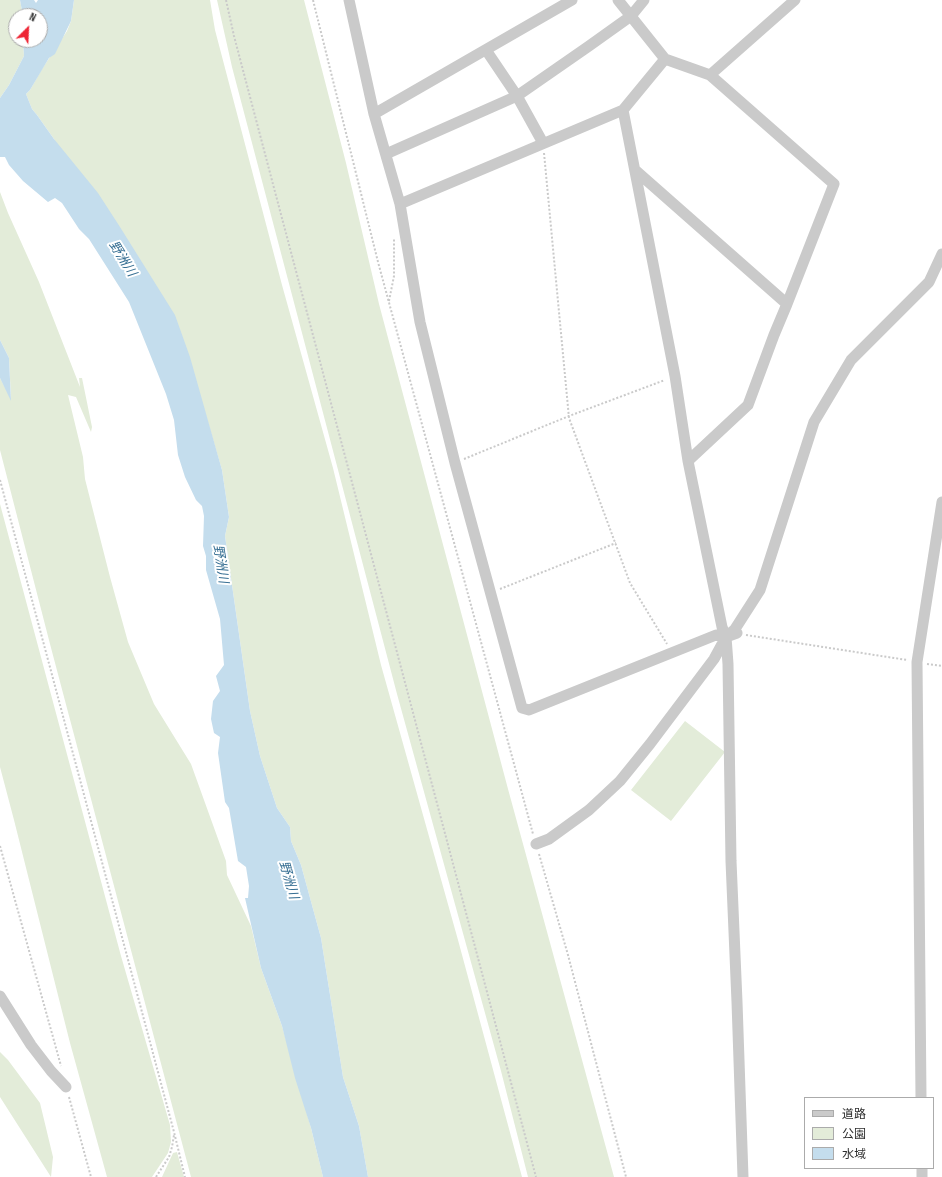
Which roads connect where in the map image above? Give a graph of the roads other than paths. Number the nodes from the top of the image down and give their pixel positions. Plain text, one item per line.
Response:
1 (349, 0) edge
2 (572, 0) edge
3 (618, 0) edge
4 (644, 0) edge
5 (795, 0) edge
6 (631, 16) junction
7 (486, 50) junction
8 (665, 59) junction
9 (710, 75) junction
10 (517, 96) junction
11 (623, 110) junction
12 (374, 114) junction
13 (543, 143) junction
14 (386, 154) junction
15 (635, 170) junction
16 (400, 204) junction
17 (942, 254) edge
18 (787, 304) junction
19 (688, 461) junction
20 (942, 502) edge
21 (737, 634) road end
22 (726, 637) junction
23 (536, 844) road end
24 (0, 996) edge
25 (66, 1087) road end
26 (921, 1097) edge
27 (744, 1177) edge

1 - 12 street
2 - 7 street
3 - 6 street
4 - 6 street
5 - 9 street
6 - 8 street
6 - 10 street
7 - 10 street
7 - 12 street
8 - 9 street
8 - 11 street
9 - 18 street
10 - 13 street
10 - 14 street
11 - 13 street
11 - 15 street
12 - 14 street
13 - 16 street
14 - 16 street
15 - 18 street
15 - 19 street
16 - 22 street
17 - 22 street
18 - 19 street
19 - 22 street
20 - 26 street
21 - 22 street
22 - 23 street
22 - 27 street
24 - 25 street

